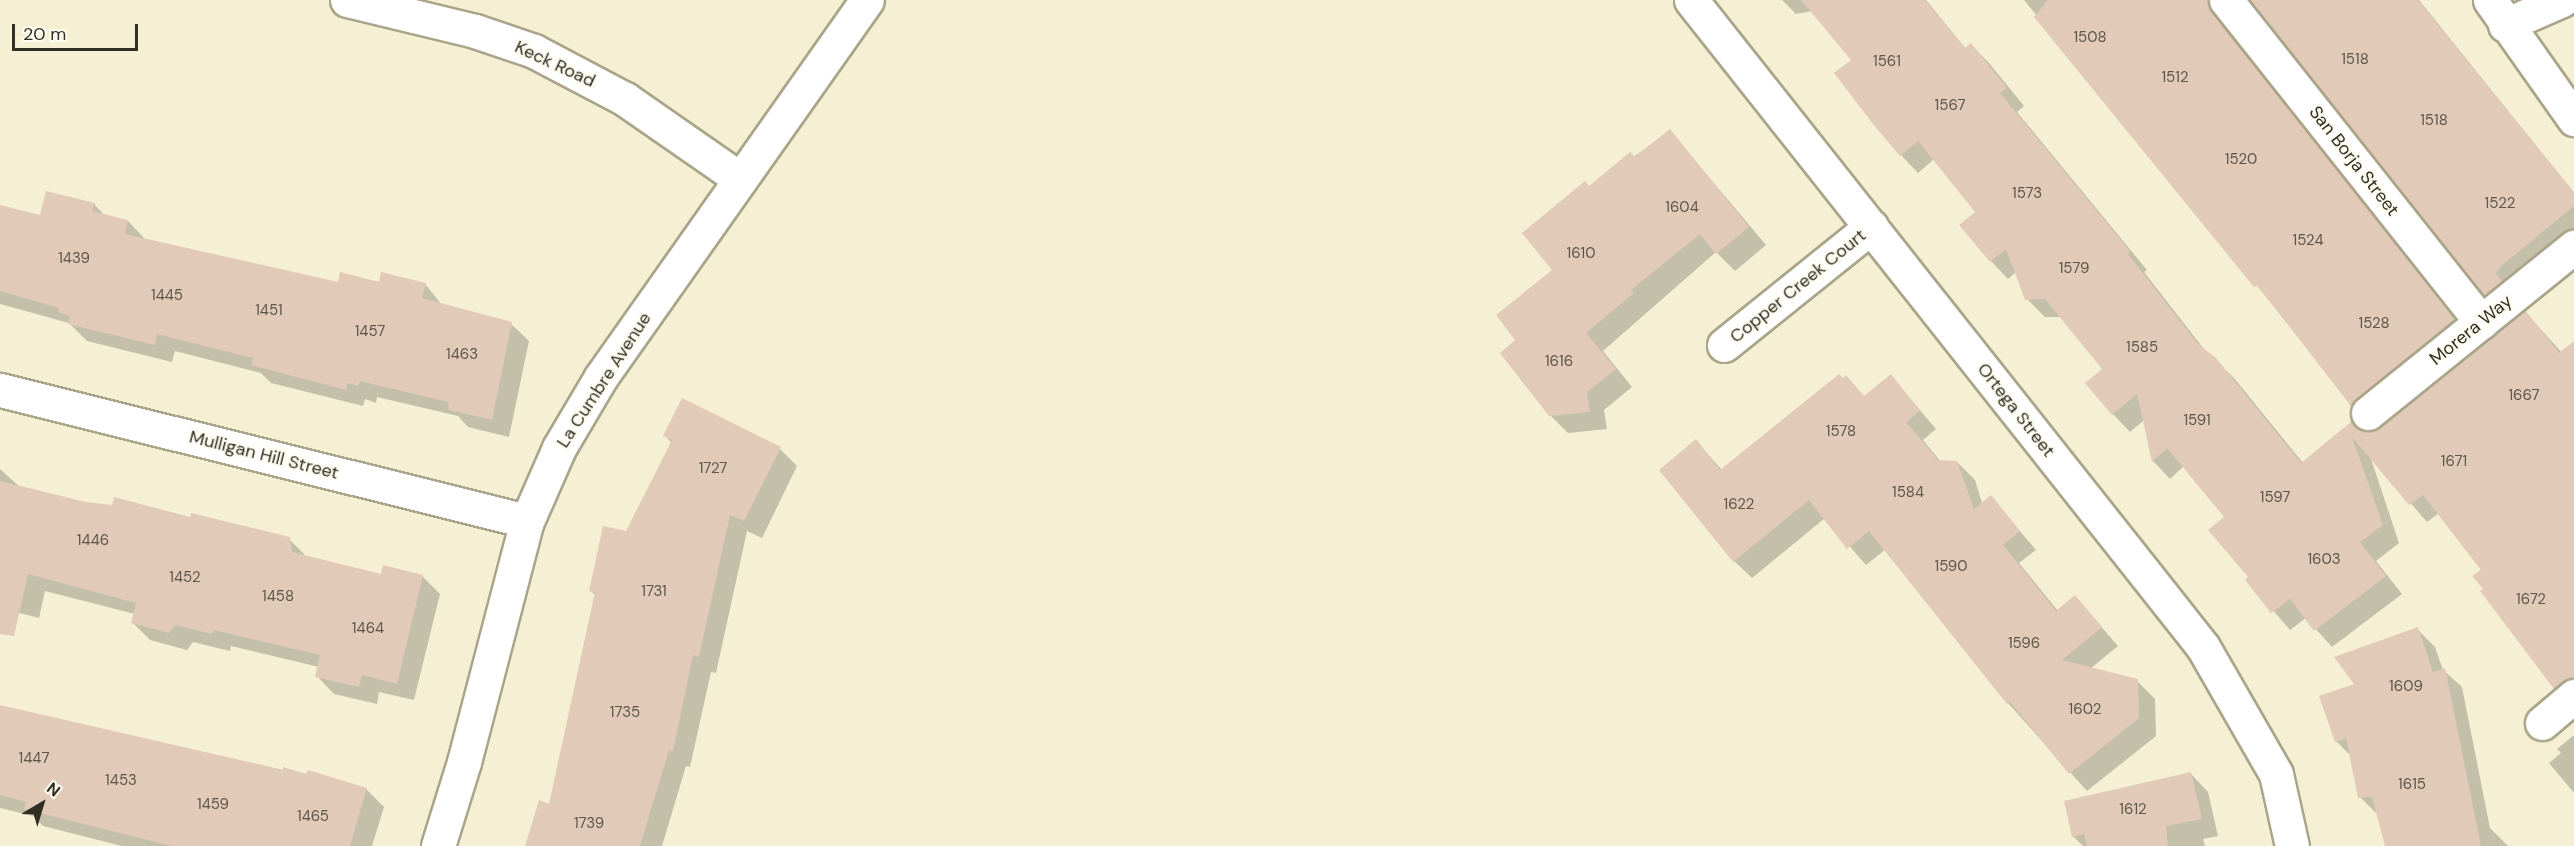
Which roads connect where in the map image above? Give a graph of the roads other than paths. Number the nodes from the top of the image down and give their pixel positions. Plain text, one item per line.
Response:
1 (347, 0) edge
2 (867, 0) edge
3 (1691, 0) edge
4 (2226, 0) edge
5 (2562, 0) edge
6 (2498, 13) edge
7 (2574, 119) edge
8 (740, 179) junction
9 (1871, 227) junction
10 (2574, 248) edge
11 (2481, 322) junction
12 (1724, 345) dead end
13 (0, 390) edge
14 (2368, 413) dead end
15 (527, 520) junction
16 (2574, 696) edge
17 (2542, 723) dead end
18 (438, 846) edge
19 (2292, 846) edge

1 - 8 street, Keck Road
2 - 8 street, La Cumbre Avenue
3 - 9 street, Ortega Street
4 - 11 street, San Borja Street
5 - 6 street
6 - 7 street
8 - 15 street, La Cumbre Avenue
9 - 12 street, Copper Creek Court
9 - 19 street, Ortega Street
10 - 11 street, Morera Way
11 - 14 street, Morera Way
13 - 15 street, Mulligan Hill Street
15 - 18 street, La Cumbre Avenue
16 - 17 street

